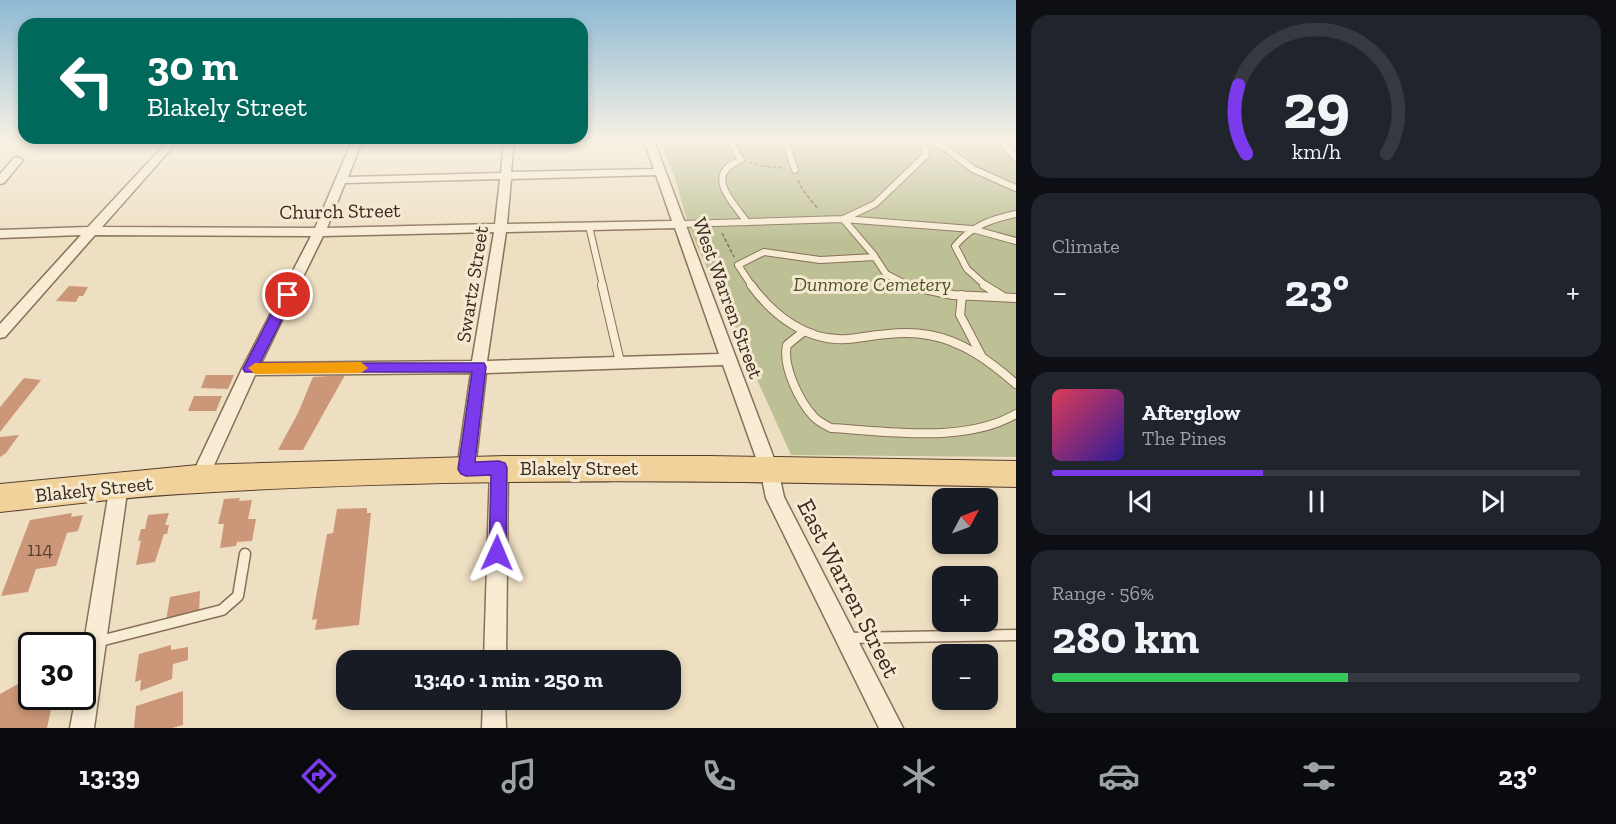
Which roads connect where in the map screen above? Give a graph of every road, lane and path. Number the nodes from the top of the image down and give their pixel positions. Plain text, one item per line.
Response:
1 (142, 175) edge
2 (343, 175) edge
3 (506, 175) joint
4 (661, 175) edge
5 (720, 175) edge
6 (797, 175) edge
7 (907, 175) edge
8 (987, 175) edge
9 (341, 180) junction
10 (1016, 188) edge
11 (1016, 214) edge
12 (819, 219) junction
13 (843, 219) junction
14 (747, 222) junction
15 (717, 223) junction
16 (681, 224) junction
17 (589, 226) junction
18 (501, 228) junction
19 (972, 229) junction
20 (90, 231) junction
21 (319, 232) junction
22 (0, 234) edge
23 (1016, 242) edge
24 (875, 257) junction
25 (738, 265) junction
26 (962, 296) junction
27 (1005, 297) junction
28 (1016, 298) edge
29 (6, 322) edge
30 (803, 332) junction
31 (0, 333) edge
32 (983, 358) junction
33 (729, 359) junction
34 (620, 362) junction
35 (479, 367) junction
36 (250, 369) junction
37 (1016, 384) edge
38 (1016, 414) edge
39 (499, 468) junction
40 (466, 469) junction
41 (769, 469) junction
42 (1016, 474) edge
43 (199, 479) junction
44 (119, 485) junction
45 (0, 498) edge
46 (245, 555) dead end
47 (96, 635) edge
48 (1016, 635) edge
49 (845, 638) junction
50 (96, 642) edge
51 (495, 650) edge
52 (85, 710) edge
53 (494, 710) edge
54 (82, 728) edge
55 (494, 728) edge
56 (891, 728) edge

1 - 20 street
2 - 9 street
3 - 9 street
3 - 18 street, Swartz Street
4 - 16 street, West Warren Street
5 - 14 lane
6 - 12 path
7 - 13 lane
8 - 10 lane
9 - 21 street
11 - 19 lane
12 - 13 lane
12 - 14 lane
13 - 19 lane
13 - 24 lane
14 - 15 lane
15 - 16 lane
15 - 25 path
16 - 17 street, Church Street
16 - 33 street, West Warren Street
17 - 18 street, Church Street
17 - 34 lane
18 - 21 street, Church Street
18 - 35 street, Swartz Street
19 - 23 lane
19 - 27 lane
20 - 21 street, Church Street
20 - 22 street, Church Street
20 - 29 street
21 - 36 street
24 - 25 lane
24 - 26 lane
25 - 30 lane
26 - 27 lane
26 - 32 lane
27 - 28 lane
29 - 31 street
30 - 32 lane
30 - 38 lane
32 - 37 lane
33 - 34 street
33 - 41 street, West Warren Street
34 - 35 street
35 - 36 street
35 - 40 street, Swartz Street
36 - 43 street
39 - 40 main road, Blakely Street
39 - 41 main road, Blakely Street
39 - 51 street
40 - 43 main road, Blakely Street
41 - 42 main road, Blakely Street
41 - 49 street, East Warren Street
43 - 44 main road, Blakely Street
44 - 45 main road, Blakely Street
44 - 47 street
46 - 50 lane
48 - 49 lane
49 - 56 street, East Warren Street
52 - 54 street
53 - 55 street

